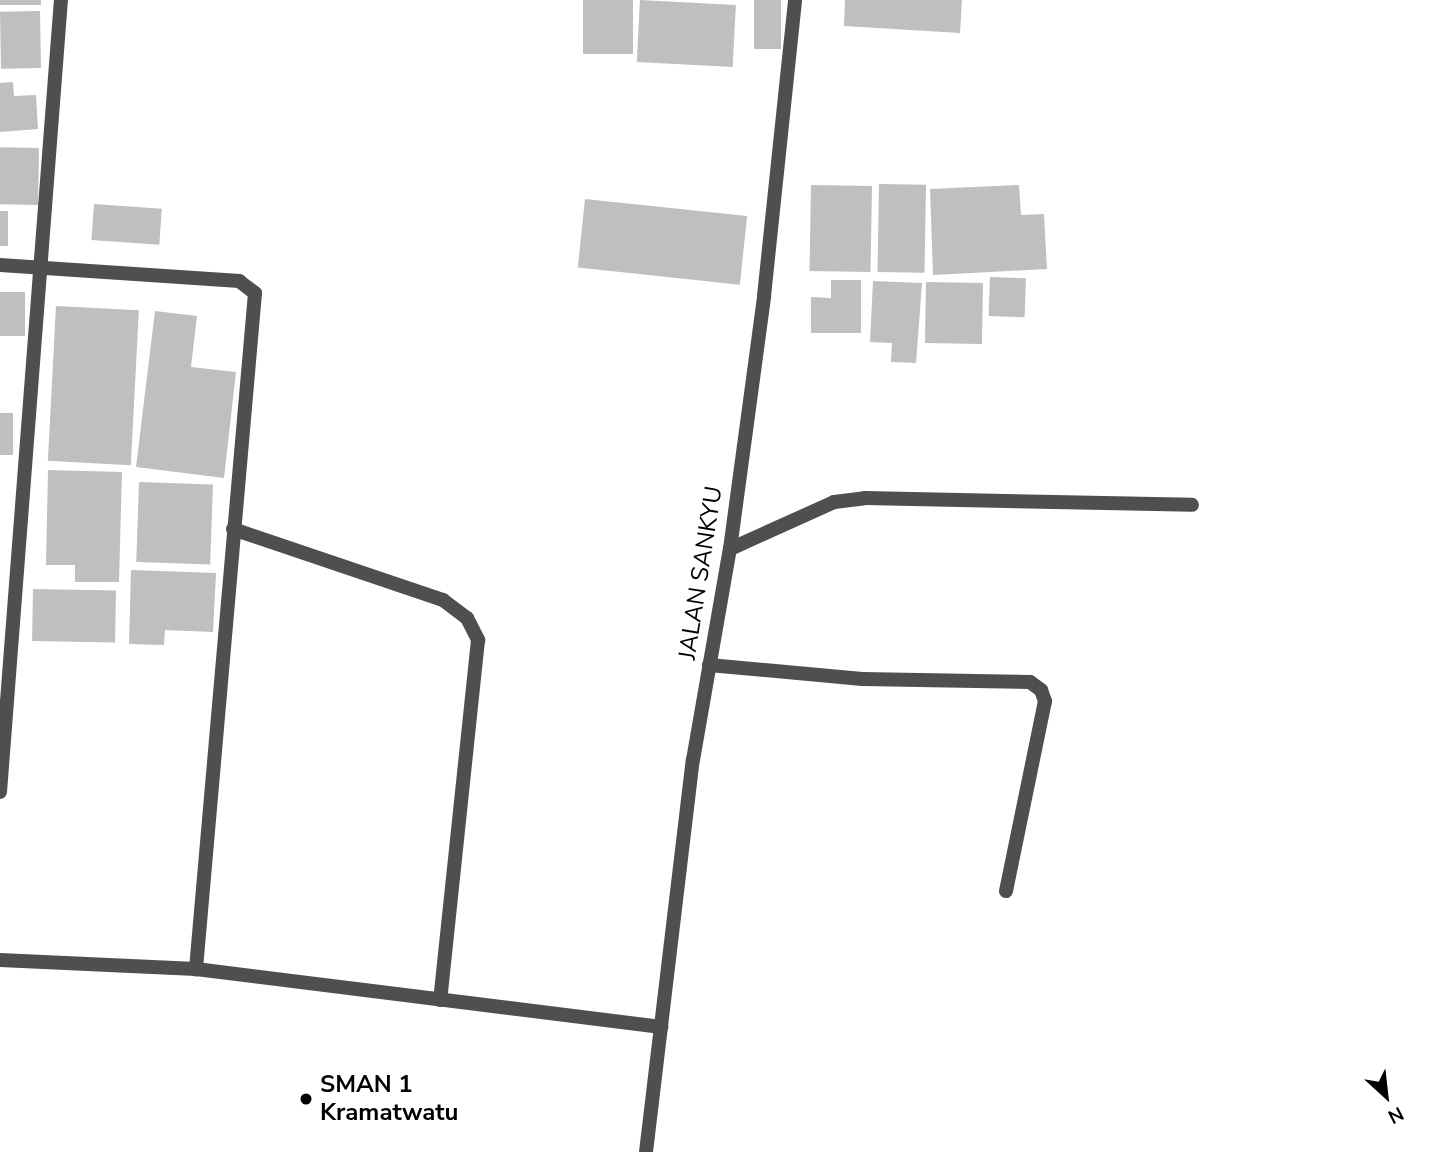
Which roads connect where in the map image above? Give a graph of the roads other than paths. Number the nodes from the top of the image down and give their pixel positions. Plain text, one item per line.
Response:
1 (61, 0) edge
2 (795, 0) edge
3 (0, 265) edge
4 (40, 265) junction
5 (1192, 505) dead end
6 (233, 529) junction
7 (730, 549) junction
8 (709, 665) junction
9 (0, 792) edge
10 (1006, 891) dead end
11 (0, 960) edge
12 (196, 969) junction
13 (440, 1000) junction
14 (661, 1027) junction
15 (646, 1152) edge

1 - 4 street
2 - 7 street, JALAN SANKYU
3 - 4 street
4 - 6 street
4 - 9 street
5 - 7 street
6 - 12 street
6 - 13 street
7 - 8 street, JALAN SANKYU
8 - 10 street
8 - 14 street, JALAN SANKYU
11 - 12 street
12 - 13 street
13 - 14 street
14 - 15 street, JALAN SANKYU

